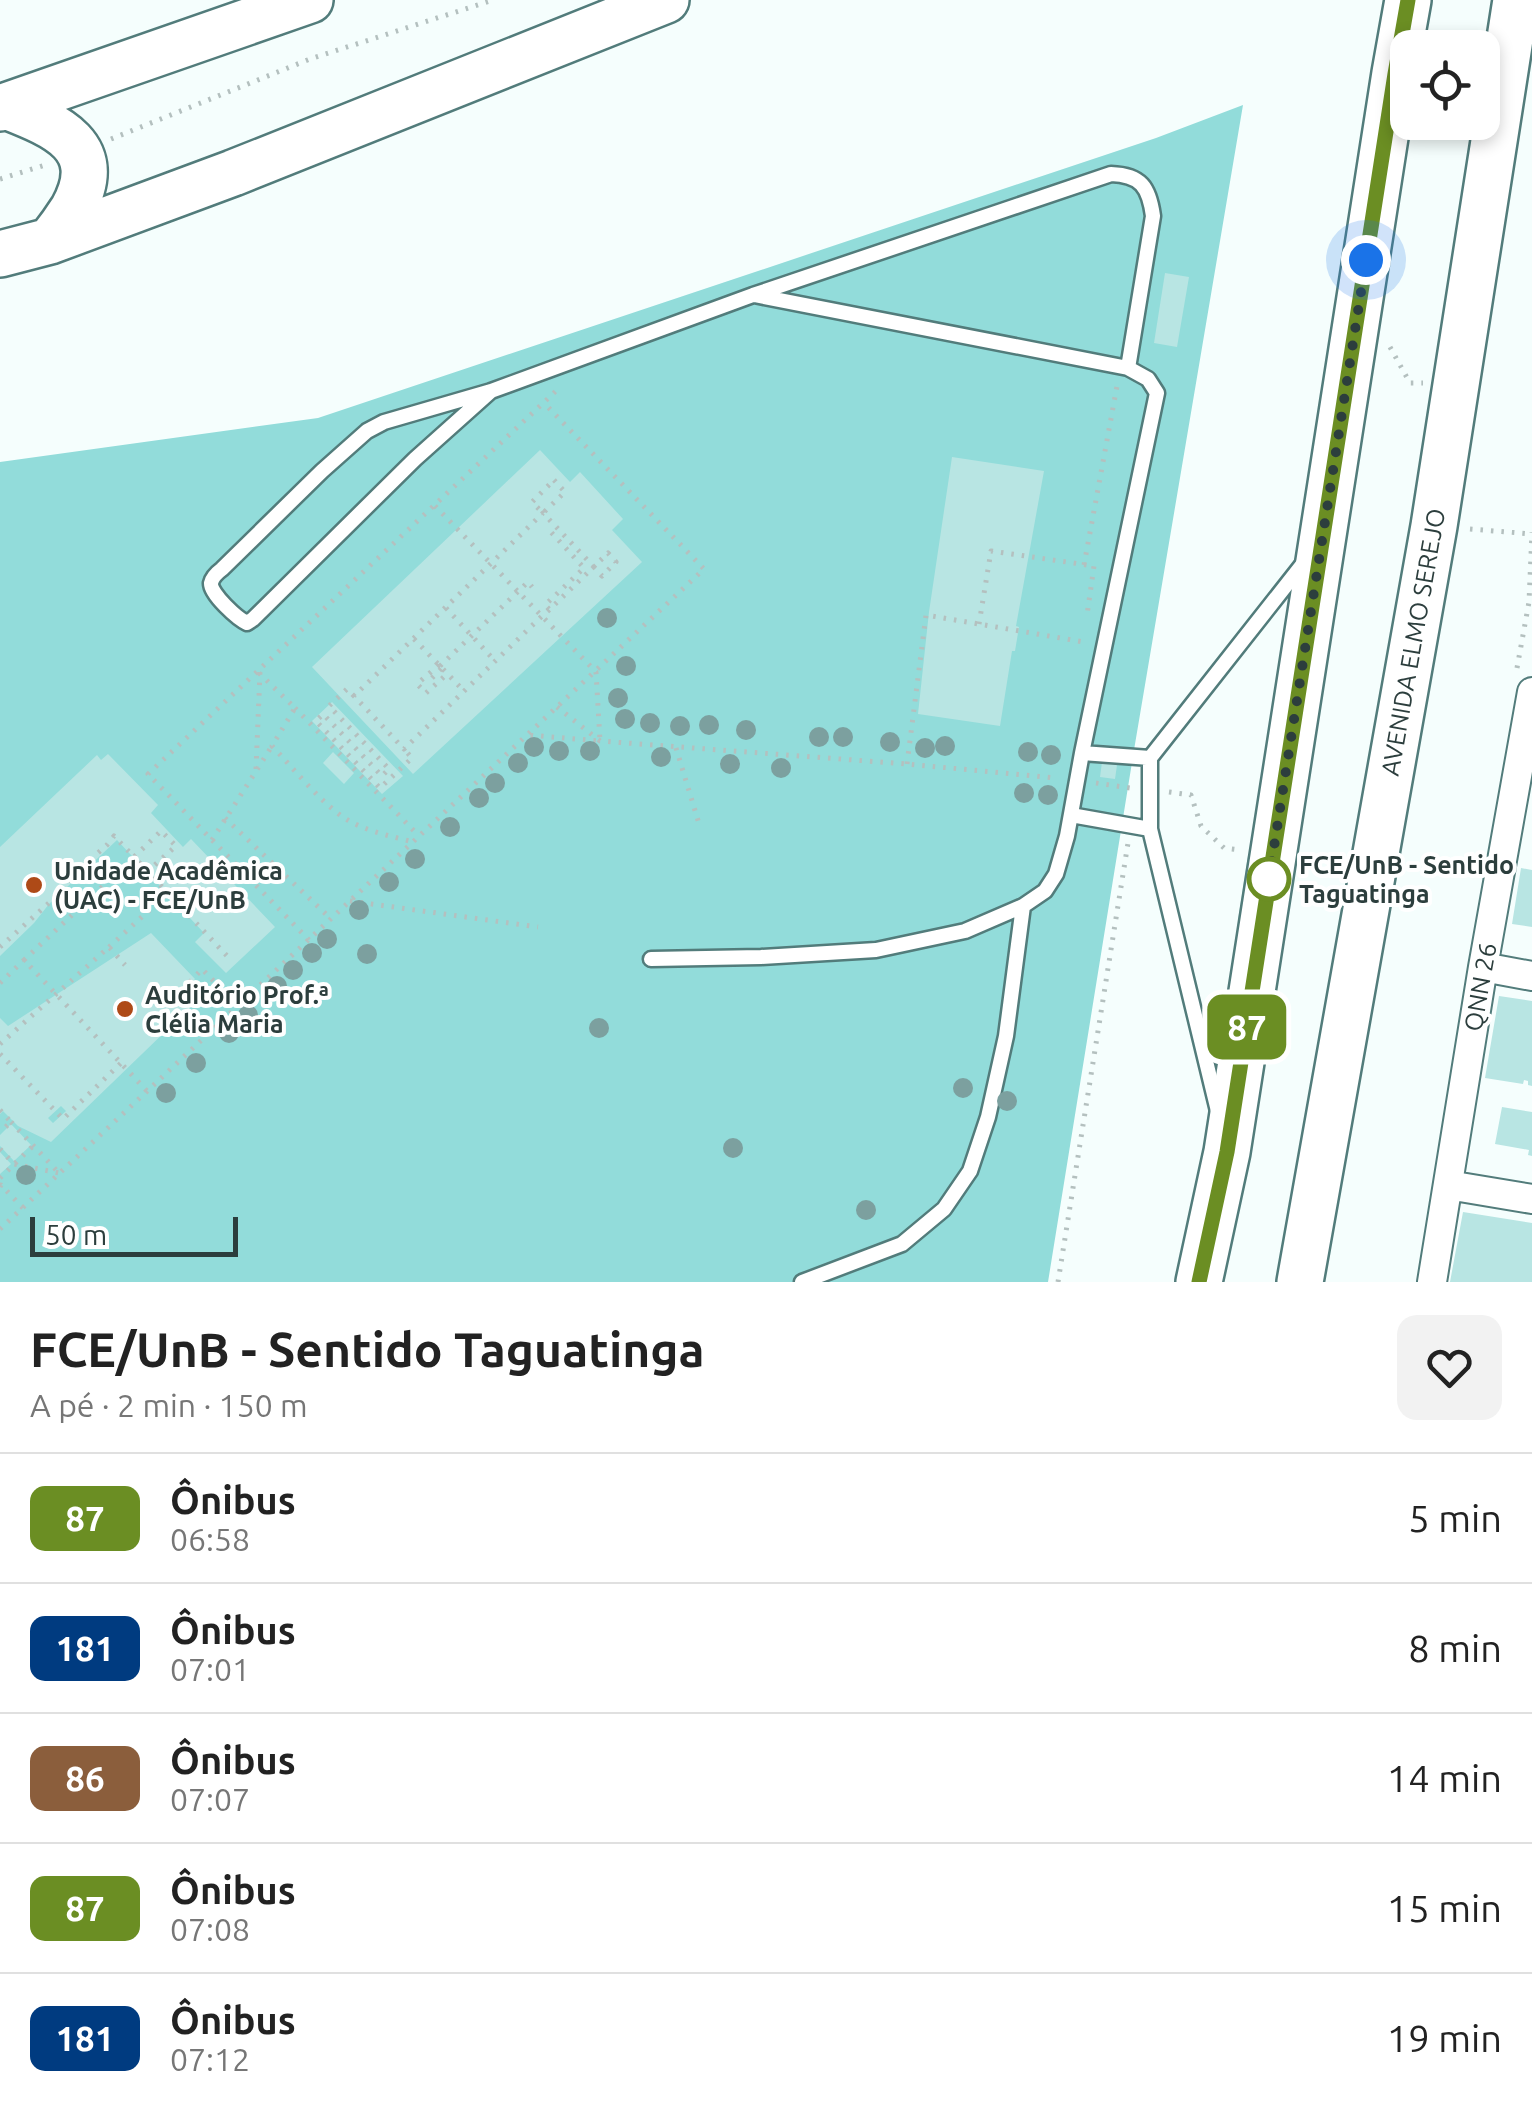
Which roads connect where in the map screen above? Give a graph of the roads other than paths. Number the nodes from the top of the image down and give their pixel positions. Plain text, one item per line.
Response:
1 (310, 0) edge
2 (666, 0) edge
3 (1385, 0) edge
4 (1408, 0) edge
5 (1516, 0) edge
6 (1403, 30) edge
7 (1390, 37) edge
8 (1390, 106) edge
9 (3, 107) edge
10 (50, 242) junction
11 (0, 254) edge
12 (753, 295) junction
13 (1123, 373) junction
14 (491, 391) junction
15 (1322, 540) junction
16 (1532, 692) edge
17 (1082, 753) junction
18 (1527, 753) edge
19 (1150, 758) junction
20 (1072, 814) junction
21 (1150, 829) junction
22 (1023, 906) junction
23 (651, 959) dead end
24 (1483, 968) junction
25 (1532, 976) edge
26 (1227, 1152) junction
27 (1448, 1185) junction
28 (1532, 1199) edge
29 (802, 1282) edge
30 (1199, 1282) edge
31 (1300, 1282) edge
32 (1432, 1282) edge

1 - 9 main road
2 - 10 main road
3 - 7 main road
4 - 6 main road
5 - 31 main road, AVENIDA ELMO SEREJO
8 - 15 main road
9 - 10 main road
10 - 11 main road
12 - 13 lane
12 - 13 lane
12 - 14 lane
13 - 17 lane
14 - 14 lane
15 - 19 lane
15 - 26 main road
16 - 18 street, QNN 26
17 - 19 lane
17 - 20 lane
18 - 24 street, QNN 26
19 - 21 lane
20 - 21 lane
20 - 22 lane
21 - 26 lane
22 - 23 lane
22 - 29 lane
24 - 25 street
24 - 27 street, QNN 26
26 - 30 main road
27 - 28 street
27 - 32 street, QNN 26

